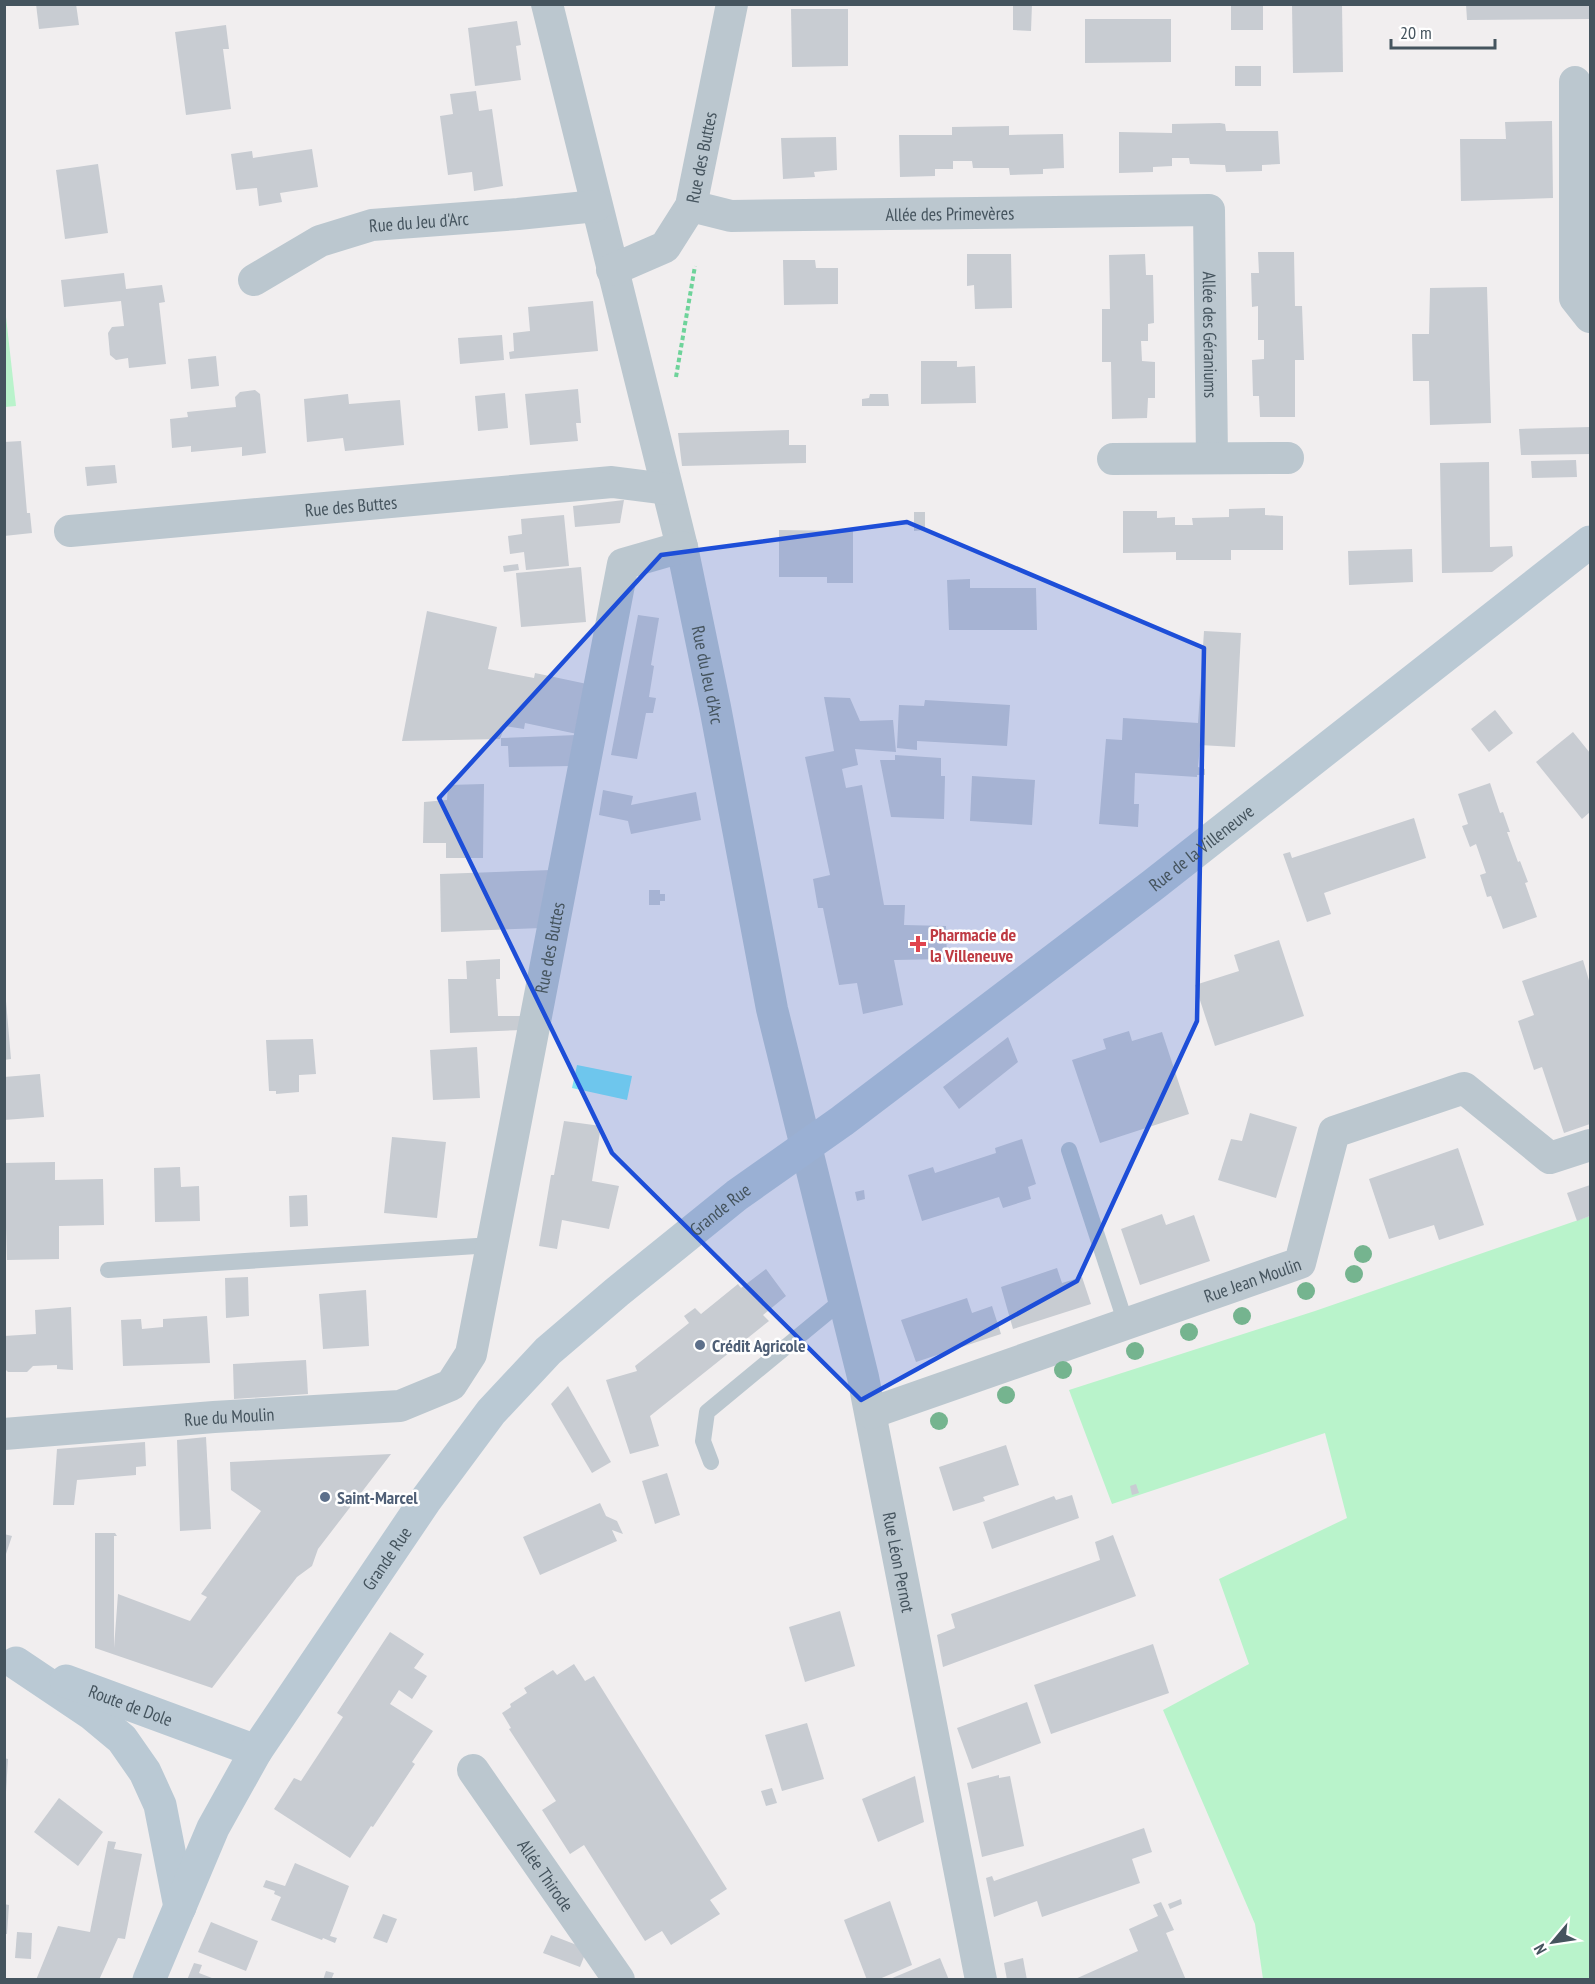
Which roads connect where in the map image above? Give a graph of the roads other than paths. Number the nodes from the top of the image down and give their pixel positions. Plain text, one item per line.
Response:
1 (547, 4) edge
2 (732, 4) edge
3 (1575, 82) dead end
4 (596, 206) junction
5 (698, 208) junction
6 (1209, 210) joint
7 (612, 270) junction
8 (254, 280) dead end
9 (1590, 317) edge
10 (1212, 458) junction
11 (1288, 458) dead end
12 (1113, 459) dead end
13 (667, 489) junction
14 (70, 531) dead end
15 (1590, 542) edge
16 (682, 548) junction
17 (806, 1145) junction
18 (1590, 1145) edge
19 (1069, 1150) dead end
20 (492, 1245) junction
21 (108, 1270) dead end
22 (845, 1304) junction
23 (1126, 1324) junction
24 (451, 1385) joint
25 (871, 1413) junction
26 (4, 1434) edge
27 (711, 1462) dead end
28 (10, 1661) edge
29 (256, 1751) junction
30 (473, 1770) dead end
31 (180, 1907) junction
32 (149, 1980) edge
33 (619, 1980) edge
34 (981, 1980) edge

1 - 4 street, Rue du Jeu d'Arc
2 - 5 street, Rue des Buttes
3 - 9 street
4 - 7 street, Rue du Jeu d'Arc
4 - 8 street, Rue du Jeu d'Arc
5 - 6 street, Allée des Primevères
5 - 7 street, Rue des Buttes
6 - 10 street, Allée des Géraniums
7 - 13 street, Rue du Jeu d'Arc
10 - 11 street
10 - 12 street
13 - 14 street, Rue des Buttes
13 - 16 street, Rue du Jeu d'Arc
15 - 17 main road, Rue de la Villeneuve
16 - 17 street, Rue du Jeu d'Arc
16 - 20 street, Rue des Buttes
17 - 22 street, Rue Léon Pernot
17 - 29 main road, Grande Rue
18 - 23 street, Rue Jean Moulin
19 - 23 lane
20 - 21 lane
20 - 24 street, Rue des Buttes
22 - 25 street, Rue Léon Pernot
22 - 27 lane
23 - 25 street, Rue Jean Moulin
24 - 26 street, Rue du Moulin
25 - 34 street, Rue Léon Pernot
28 - 29 main road, Route de Dole
28 - 31 main road
29 - 31 main road, Grande Rue
30 - 33 street, Allée Thirode
31 - 32 main road, Grande Rue

